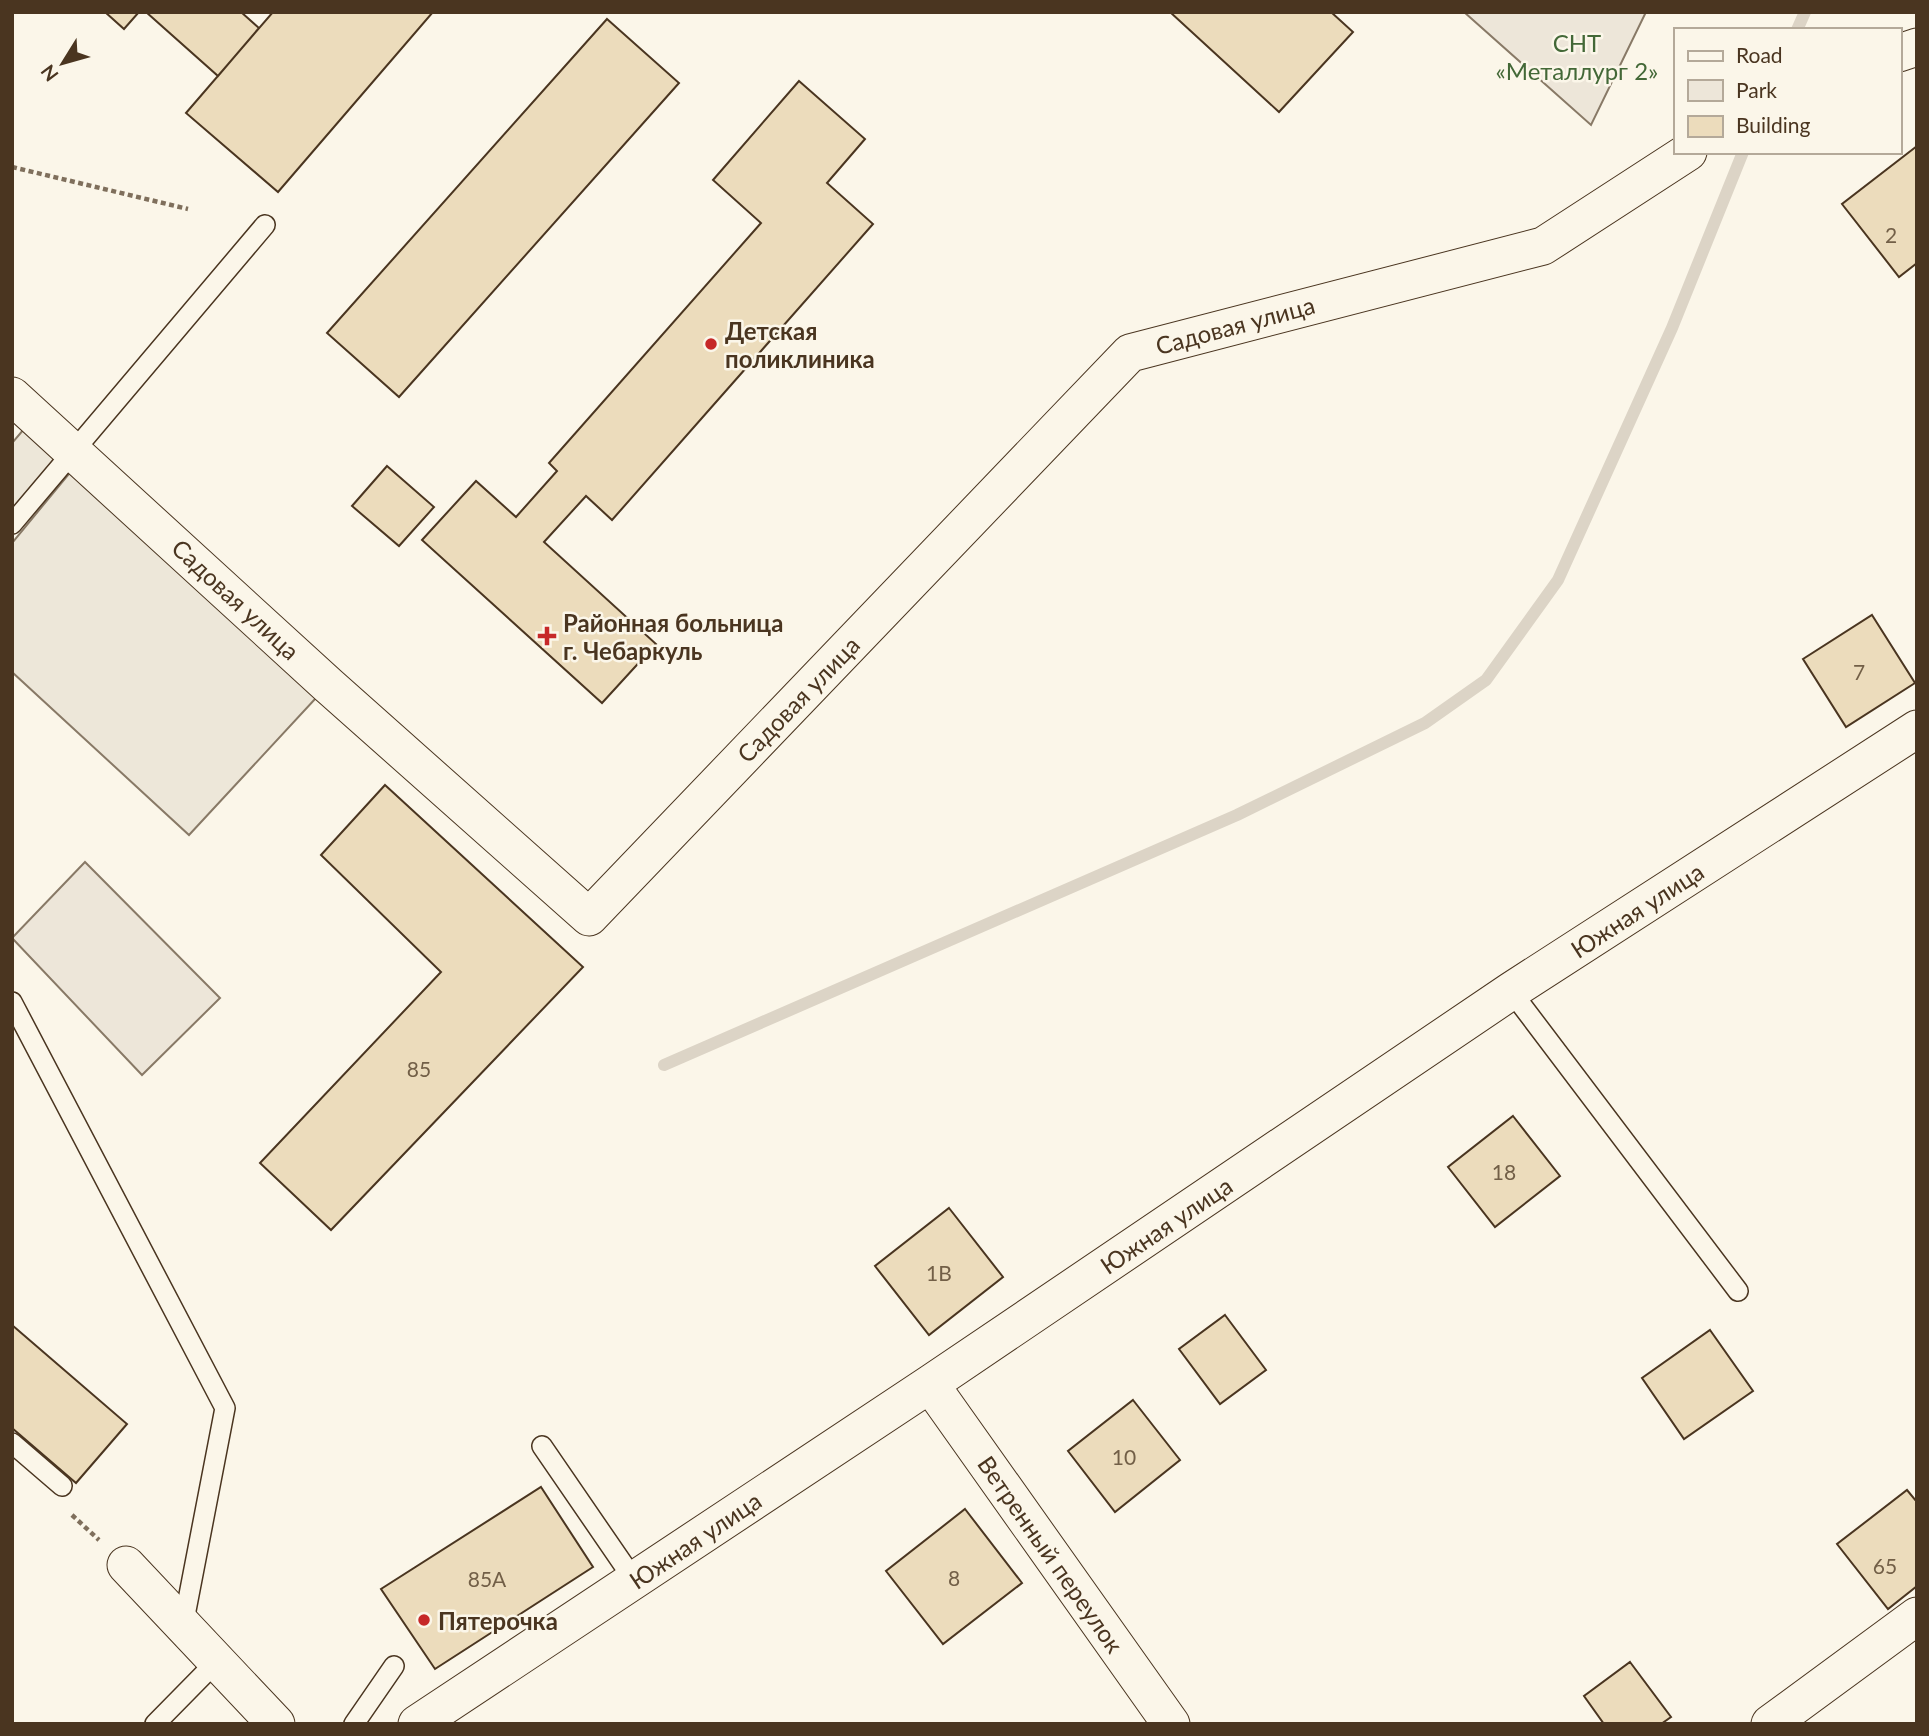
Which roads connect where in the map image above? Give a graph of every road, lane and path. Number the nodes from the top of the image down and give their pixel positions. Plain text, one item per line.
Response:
1 (1685, 154) edge
2 (12, 167) edge
3 (188, 209) dead end
4 (264, 225) dead end
5 (12, 396) edge
6 (75, 452) junction
7 (12, 524) edge
8 (1917, 729) edge
9 (1511, 991) junction
10 (12, 1002) edge
11 (1738, 1291) dead end
12 (930, 1384) junction
13 (12, 1443) edge
14 (542, 1446) dead end
15 (62, 1486) joint
16 (126, 1565) joint
17 (634, 1580) junction
18 (1917, 1616) edge
19 (183, 1626) junction
20 (217, 1661) junction
21 (394, 1666) dead end
22 (155, 1724) edge
23 (276, 1724) edge
24 (354, 1724) edge
25 (417, 1724) edge
26 (1171, 1724) edge
27 (1770, 1724) edge

1 - 6 street, Садовая улица
2 - 3 path
4 - 6 lane
5 - 6 street, Садовая улица
6 - 7 lane
8 - 9 street, Южная улица
9 - 11 lane
9 - 12 street, Южная улица
10 - 19 lane
12 - 17 street, Южная улица
12 - 26 street, Ветренный переулок
13 - 15 lane
14 - 17 lane
15 - 16 path
16 - 19 street
17 - 25 street, Южная улица
18 - 27 street
19 - 20 street
20 - 22 lane
20 - 23 street
21 - 24 lane

